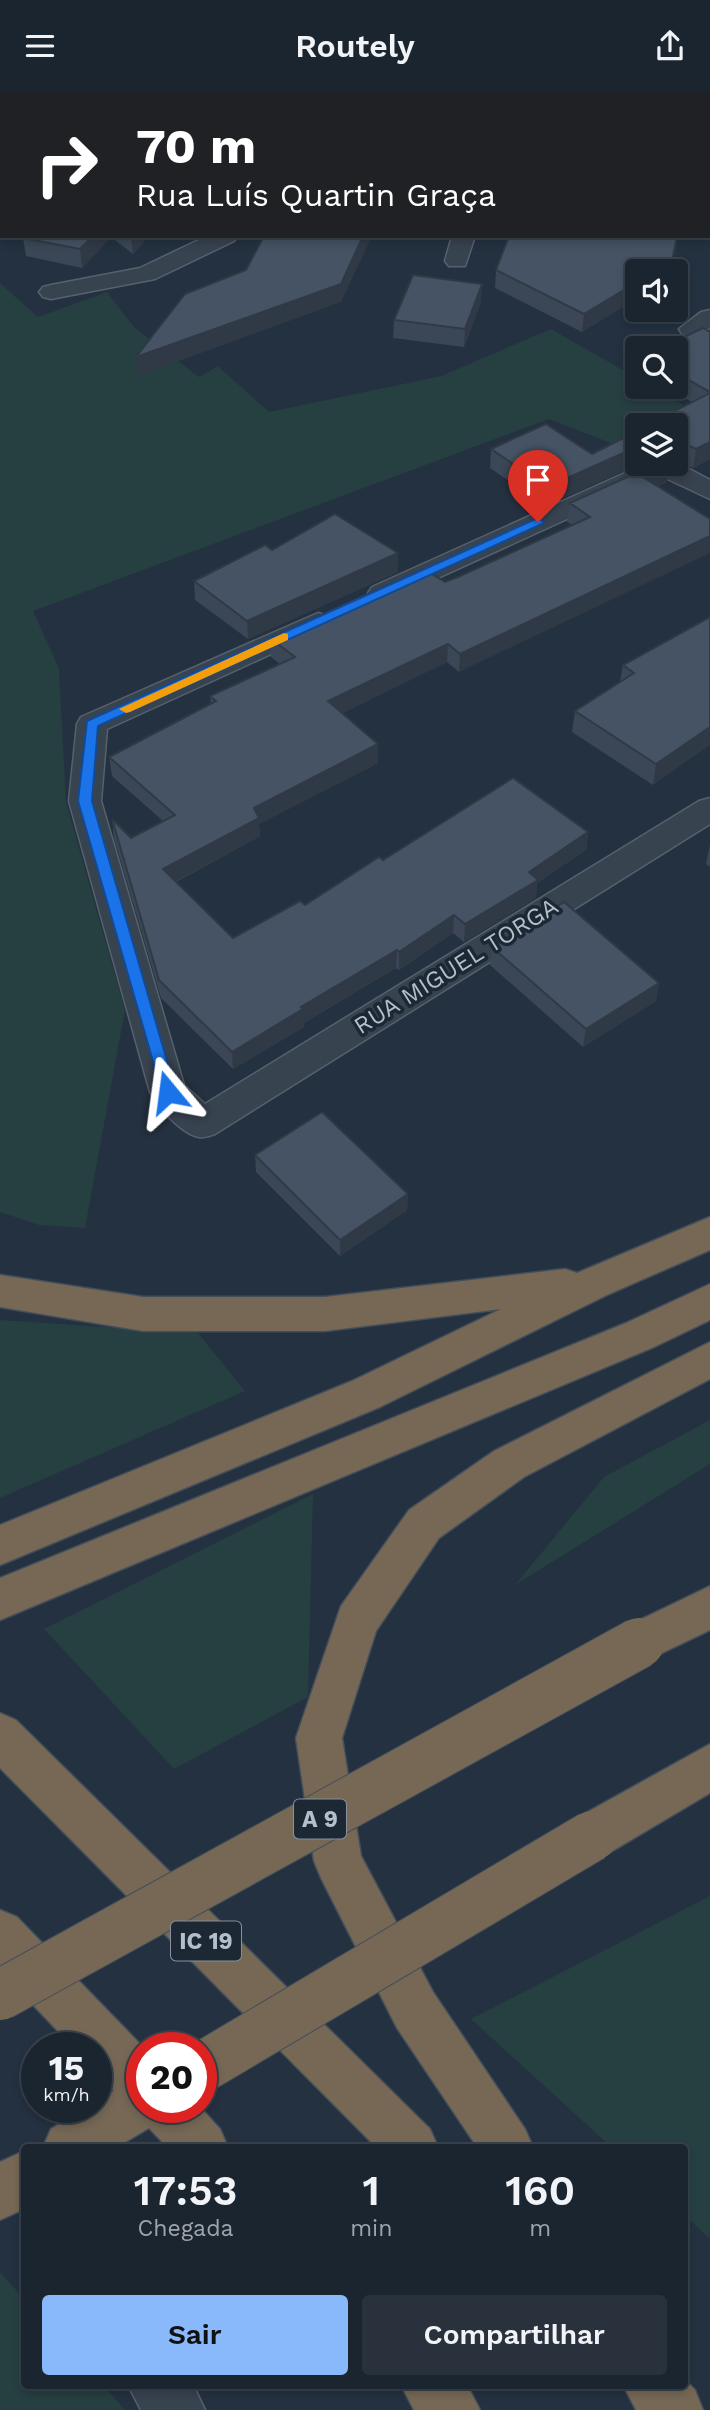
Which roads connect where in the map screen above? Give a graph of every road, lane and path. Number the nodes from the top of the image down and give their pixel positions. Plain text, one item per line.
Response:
1 (222, 238) edge
2 (463, 238) edge
3 (457, 261) dead end
4 (51, 292) dead end
5 (710, 491) edge
6 (710, 809) edge
7 (710, 1233) edge
8 (595, 1282) junction
9 (0, 1291) edge
10 (710, 1301) edge
11 (710, 1359) edge
12 (0, 1545) edge
13 (0, 1599) edge
14 (710, 1607) edge
15 (0, 1736) edge
16 (708, 1767) edge
17 (0, 1934) edge
18 (0, 1995) edge
19 (217, 2059) edge
20 (126, 2067) edge
21 (126, 2113) edge
22 (179, 2123) edge
23 (74, 2144) edge
24 (199, 2144) edge
25 (409, 2144) edge
26 (506, 2144) edge
27 (21, 2179) edge
28 (0, 2194) edge
29 (159, 2389) edge
30 (433, 2389) edge
31 (655, 2389) edge
32 (671, 2389) edge
33 (177, 2410) edge
34 (452, 2410) edge
35 (675, 2410) edge
36 (685, 2410) edge

1 - 4 street
2 - 3 street
5 - 6 street, RUA MIGUEL TORGA
7 - 8 highway
8 - 9 highway
8 - 12 highway
10 - 13 highway
11 - 26 highway
14 - 18 highway, A 9, bridge
15 - 25 highway, IC 19
16 - 19 highway, bridge
17 - 20 highway
21 - 23 highway
22 - 24 highway
27 - 28 highway
29 - 33 street
30 - 34 highway
31 - 35 highway
32 - 36 highway

